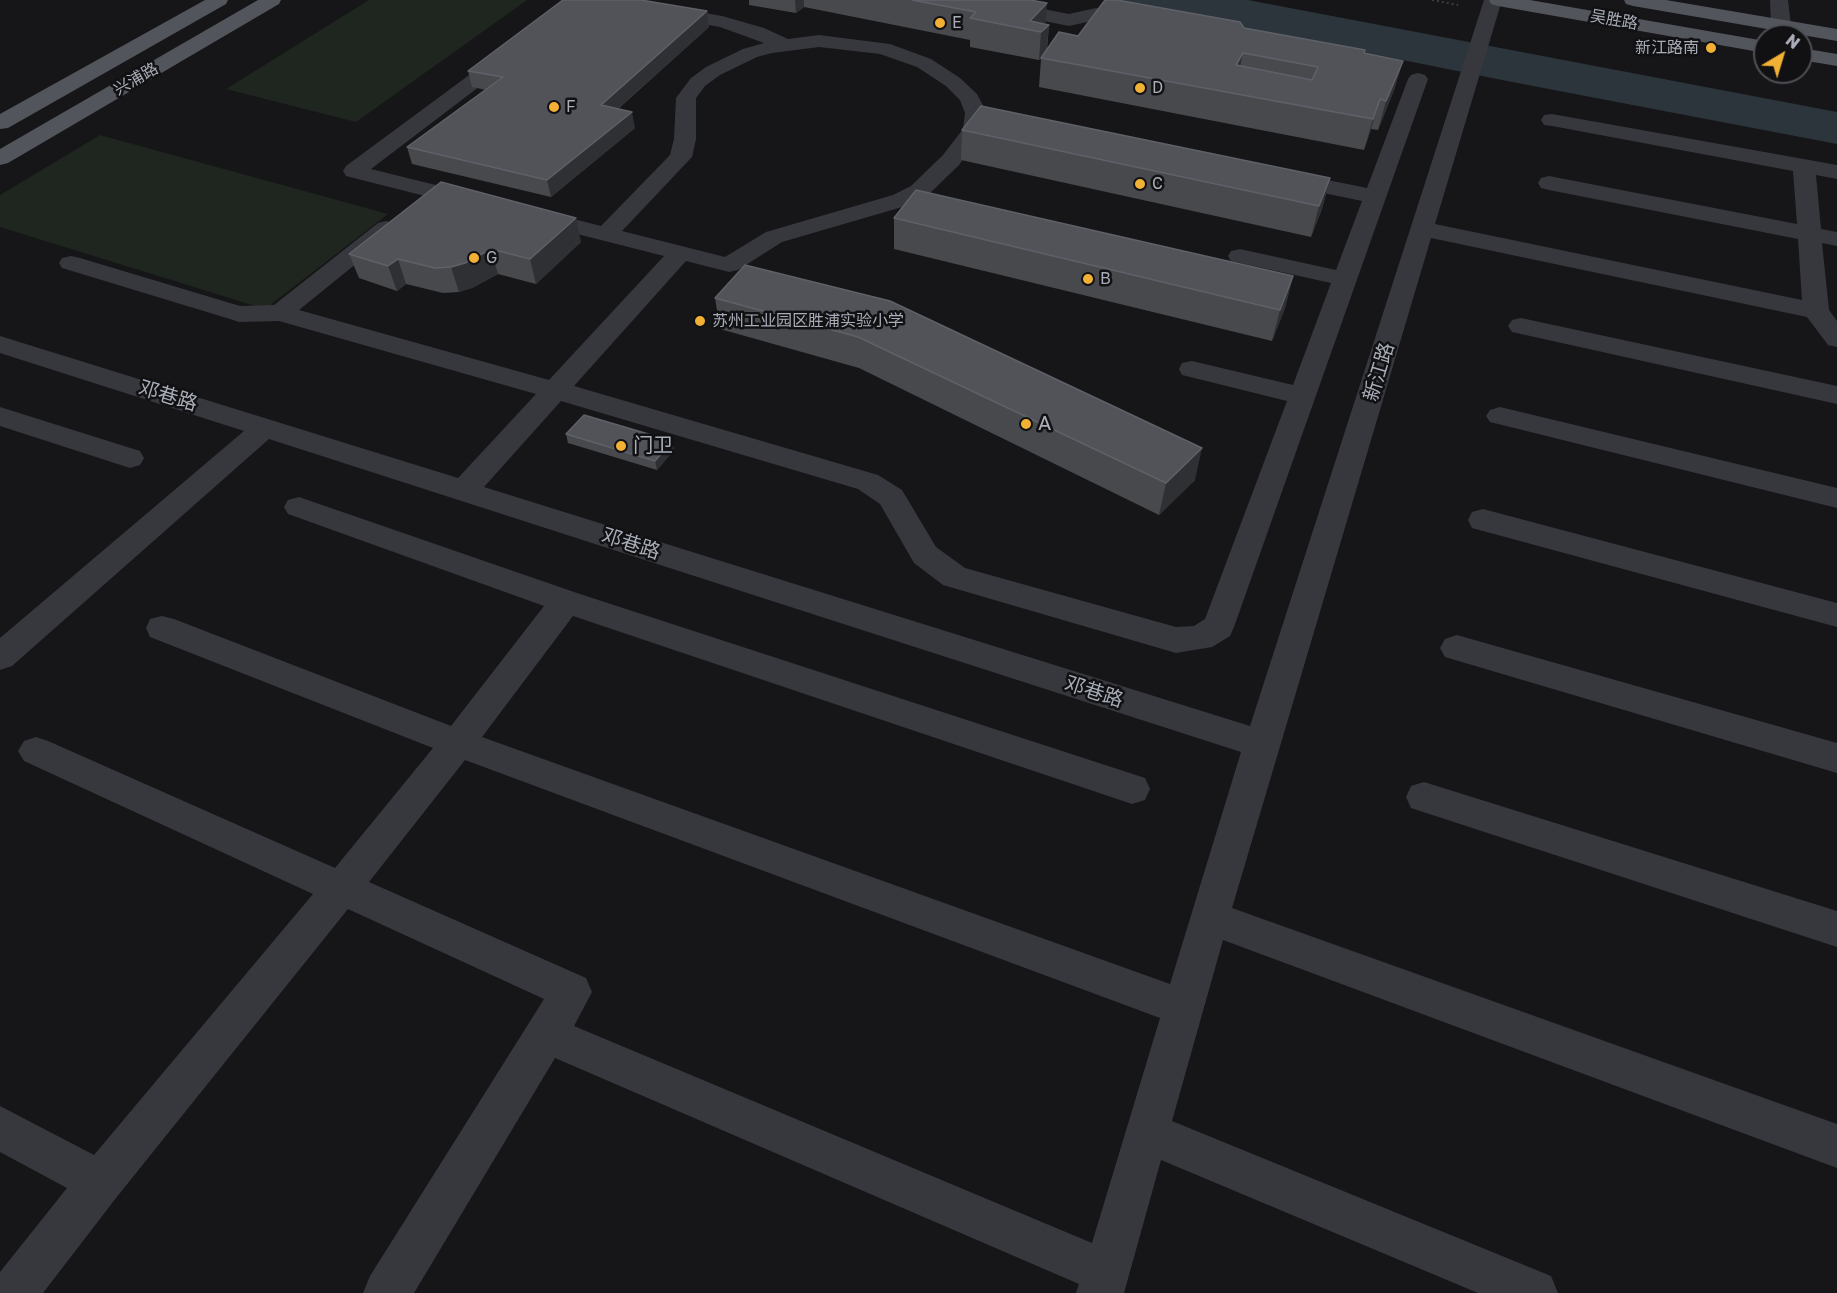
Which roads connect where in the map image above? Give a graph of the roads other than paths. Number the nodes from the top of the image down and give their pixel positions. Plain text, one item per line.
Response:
1 (219, 0) edge
2 (272, 0) edge
3 (598, 0) edge
4 (969, 0) edge
5 (1493, 0) edge
6 (1498, 0) edge
7 (1634, 0) edge
8 (1779, 0) edge
9 (1586, 8) edge
10 (1775, 24) edge
11 (1781, 24) edge
12 (1154, 25) edge
13 (1813, 31) edge
14 (1837, 35) edge
15 (525, 43) edge
16 (1753, 44) edge
17 (785, 45) junction
18 (1813, 56) edge
19 (1837, 60) edge
20 (1438, 81) junction
21 (976, 113) junction
22 (1000, 118) edge
23 (1552, 120) dead end
24 (0, 123) edge
25 (0, 158) edge
26 (1804, 166) junction
27 (1837, 172) edge
28 (1258, 173) edge
29 (1549, 183) dead end
30 (432, 192) junction
31 (1375, 197) junction
32 (490, 206) edge
33 (513, 212) edge
34 (1424, 229) junction
35 (1810, 233) junction
36 (606, 234) junction
37 (1837, 239) edge
38 (681, 252) junction
39 (1240, 256) dead end
40 (71, 263) dead end
41 (1345, 279) junction
42 (280, 313) junction
43 (1828, 323) edge
44 (1521, 326) dead end
45 (0, 344) edge
46 (1192, 369) dead end
47 (555, 390) junction
48 (1837, 395) edge
49 (1302, 396) junction
50 (0, 416) edge
51 (1500, 416) dead end
52 (266, 427) junction
53 (130, 458) dead end
54 (463, 491) junction
55 (1837, 498) edge
56 (299, 507) dead end
57 (1483, 520) dead end
58 (566, 601) junction
59 (1837, 615) edge
60 (162, 628) dead end
61 (1457, 648) dead end
62 (0, 657) edge
63 (458, 743) junction
64 (1262, 744) junction
65 (36, 751) dead end
66 (1837, 758) edge
67 (1132, 789) dead end
68 (1424, 797) dead end
69 (342, 889) junction
70 (1210, 918) junction
71 (1837, 929) edge
72 (1184, 1008) junction
73 (546, 1034) junction
74 (0, 1128) edge
75 (1147, 1132) junction
76 (1837, 1146) edge
77 (100, 1182) junction
78 (1102, 1283) edge
79 (390, 1292) edge
80 (13, 1293) edge
81 (1534, 1293) edge

1 - 24 main road, 兴浦路
2 - 25 main road, 兴浦路
3 - 17 street
4 - 12 street
5 - 20 street, 新江路
6 - 9 main road, 吴胜路
7 - 10 main road, 吴胜路
8 - 11 street
9 - 16 main road, 吴胜路
13 - 14 main road, 吴胜路
15 - 30 street
17 - 21 street
17 - 36 street
18 - 19 main road
20 - 31 street
20 - 34 street, 新江路
21 - 22 street
21 - 38 street
23 - 26 street
26 - 27 street
26 - 35 street
28 - 31 street
29 - 35 street
30 - 32 street
30 - 42 street
31 - 41 street
33 - 36 street
34 - 43 street
34 - 64 street, 新江路
35 - 37 street
35 - 43 street
36 - 38 street
38 - 47 street
39 - 41 street
40 - 42 street
41 - 49 street
42 - 47 street
44 - 48 street
45 - 52 street, 邓巷路
46 - 49 street
47 - 49 street
47 - 54 street
50 - 53 street
51 - 55 street
52 - 54 street, 邓巷路
52 - 62 street
54 - 64 street, 邓巷路
56 - 58 street
57 - 59 street
58 - 63 street
58 - 67 street
60 - 63 street
61 - 66 street
63 - 69 street
63 - 72 street
64 - 70 street, 新江路
65 - 69 street
68 - 71 street
69 - 73 street
69 - 77 street
70 - 72 street, 新江路
70 - 76 street
72 - 75 street, 新江路
73 - 78 street
73 - 79 street
74 - 77 street
75 - 78 street, 新江路
75 - 81 street
77 - 80 street

